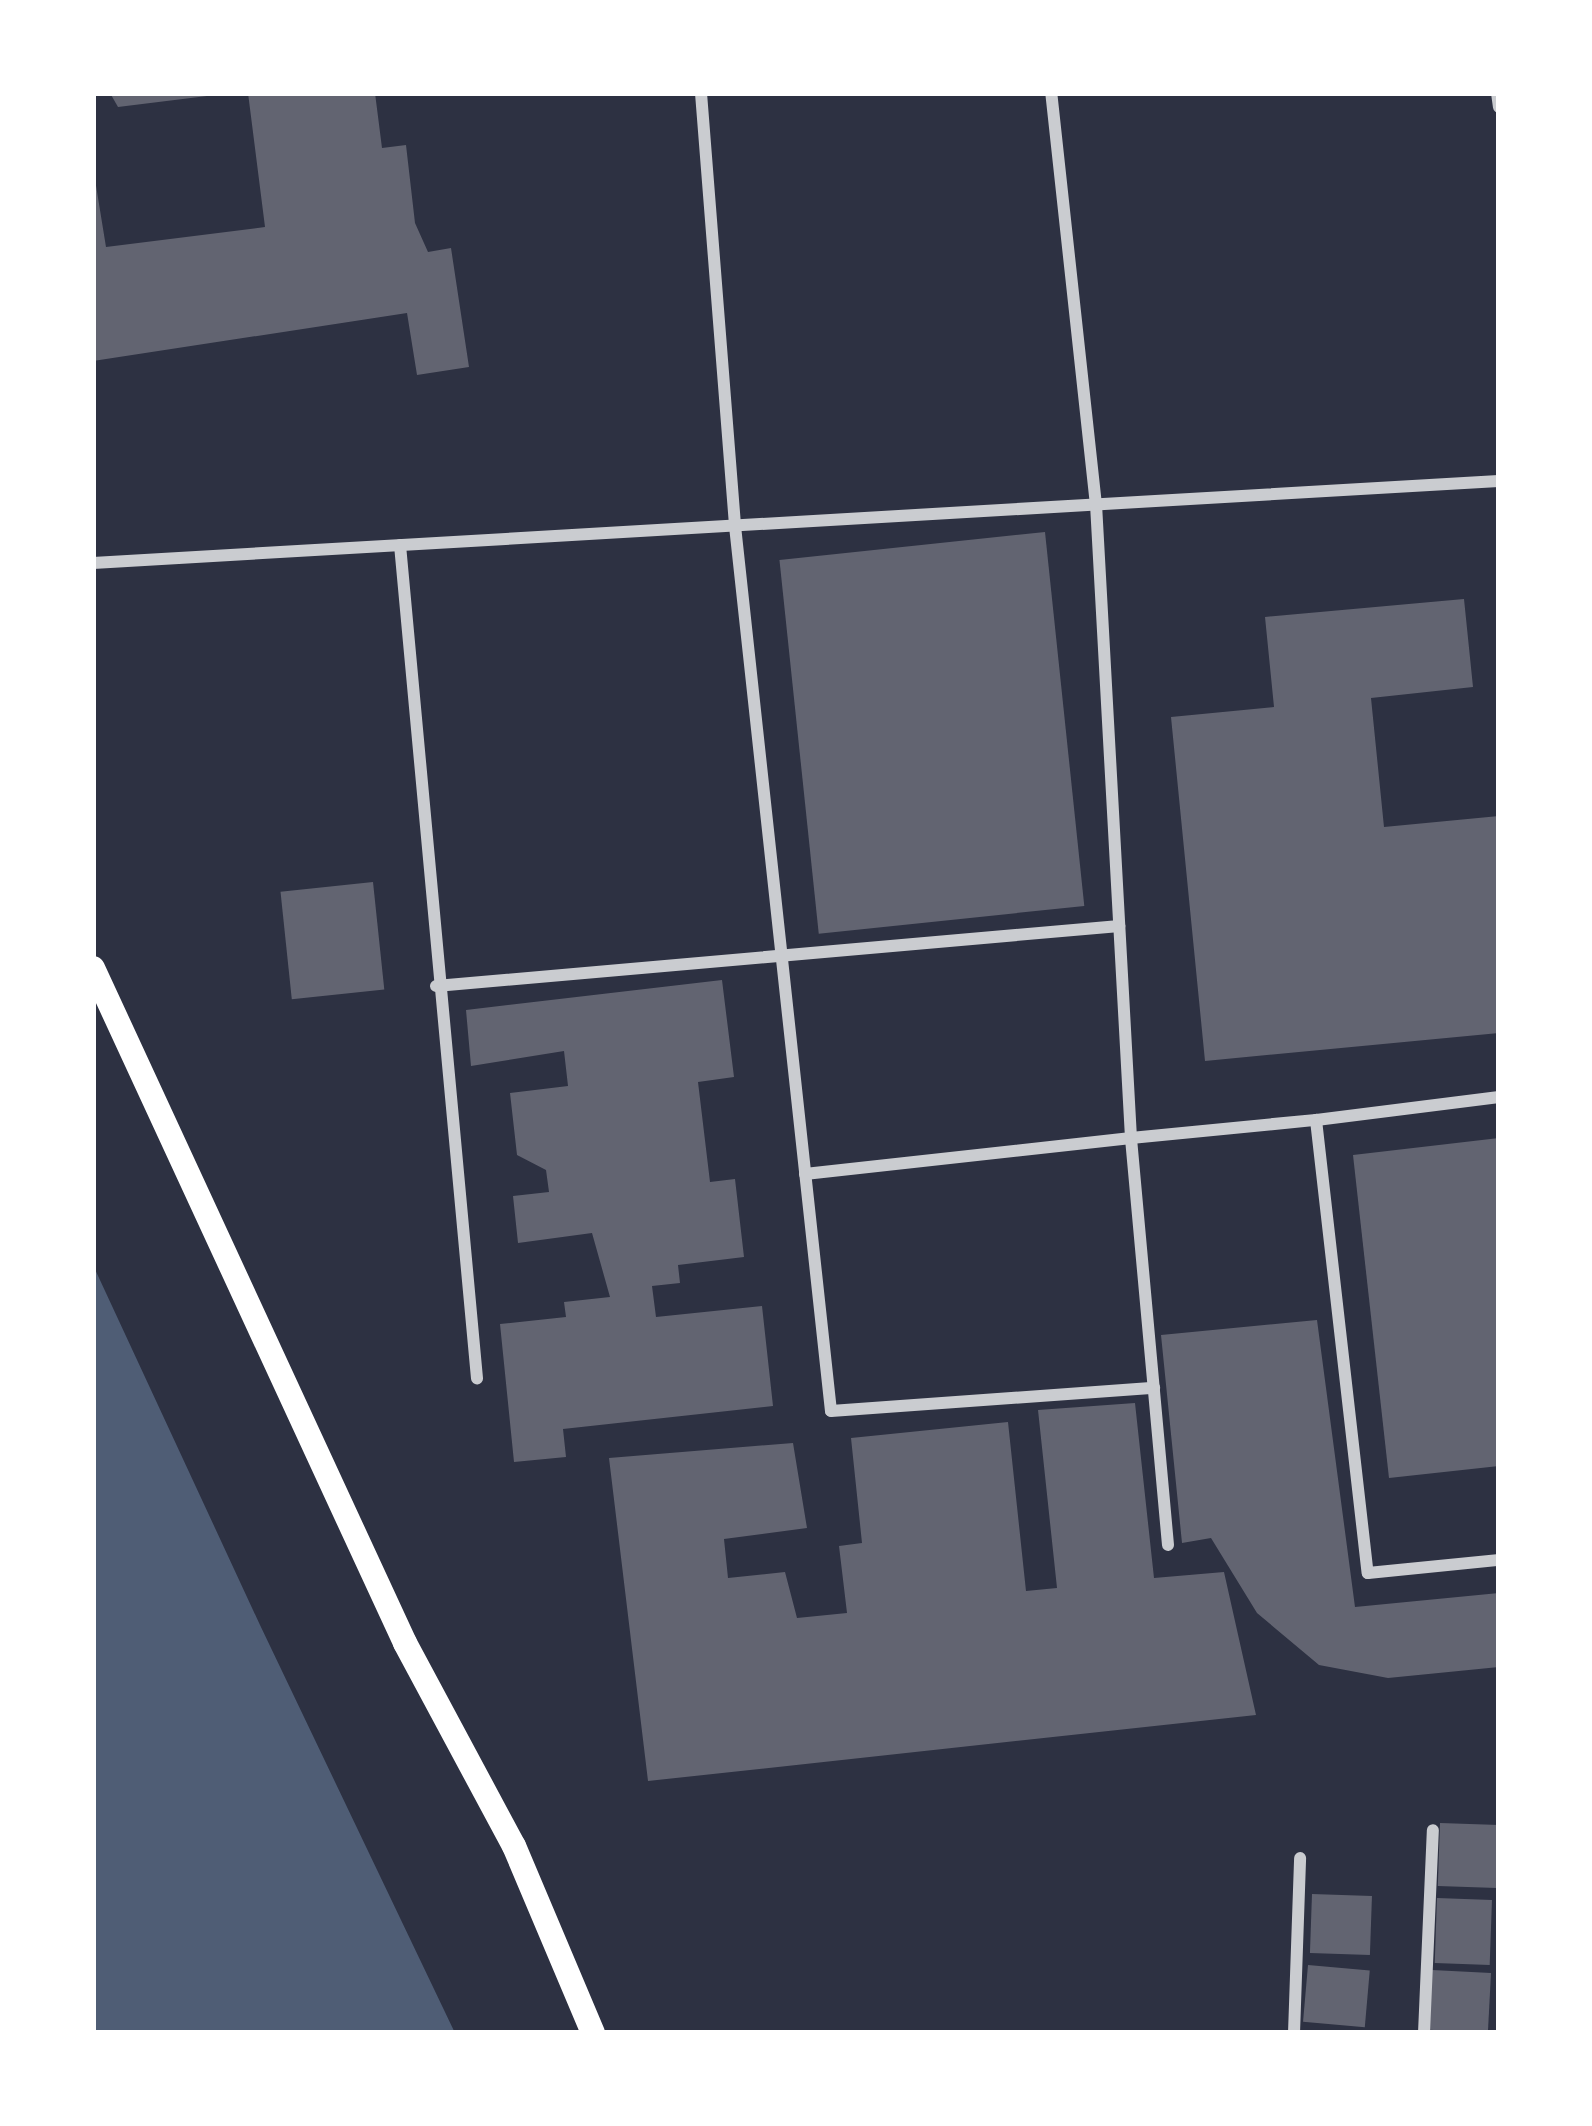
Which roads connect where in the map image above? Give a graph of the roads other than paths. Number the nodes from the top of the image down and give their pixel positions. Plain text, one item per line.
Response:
1 (701, 93) edge
2 (1052, 93) edge
3 (1497, 93) edge
4 (1499, 107) edge
5 (1499, 481) edge
6 (1096, 505) junction
7 (735, 526) junction
8 (400, 545) junction
9 (93, 563) edge
10 (1119, 926) junction
11 (783, 951) junction
12 (93, 968) edge
13 (436, 986) junction
14 (1499, 1097) edge
15 (1316, 1120) junction
16 (1131, 1138) junction
17 (805, 1174) junction
18 (477, 1378) dead end
19 (1154, 1388) junction
20 (1168, 1545) dead end
21 (1499, 1560) edge
22 (1433, 1830) dead end
23 (1300, 1858) dead end
24 (593, 2033) edge
25 (1294, 2033) edge
26 (1424, 2033) edge

1 - 7 street
2 - 6 street
3 - 4 street
5 - 6 street
6 - 7 street
6 - 10 street
7 - 8 street
7 - 11 street
8 - 9 street
8 - 13 street
10 - 11 street
10 - 16 street
11 - 13 street
11 - 17 street
12 - 24 main road
13 - 18 street
14 - 15 street
15 - 16 street
15 - 21 street
16 - 17 street
16 - 19 street
17 - 19 street
19 - 20 street
22 - 26 street
23 - 25 street

